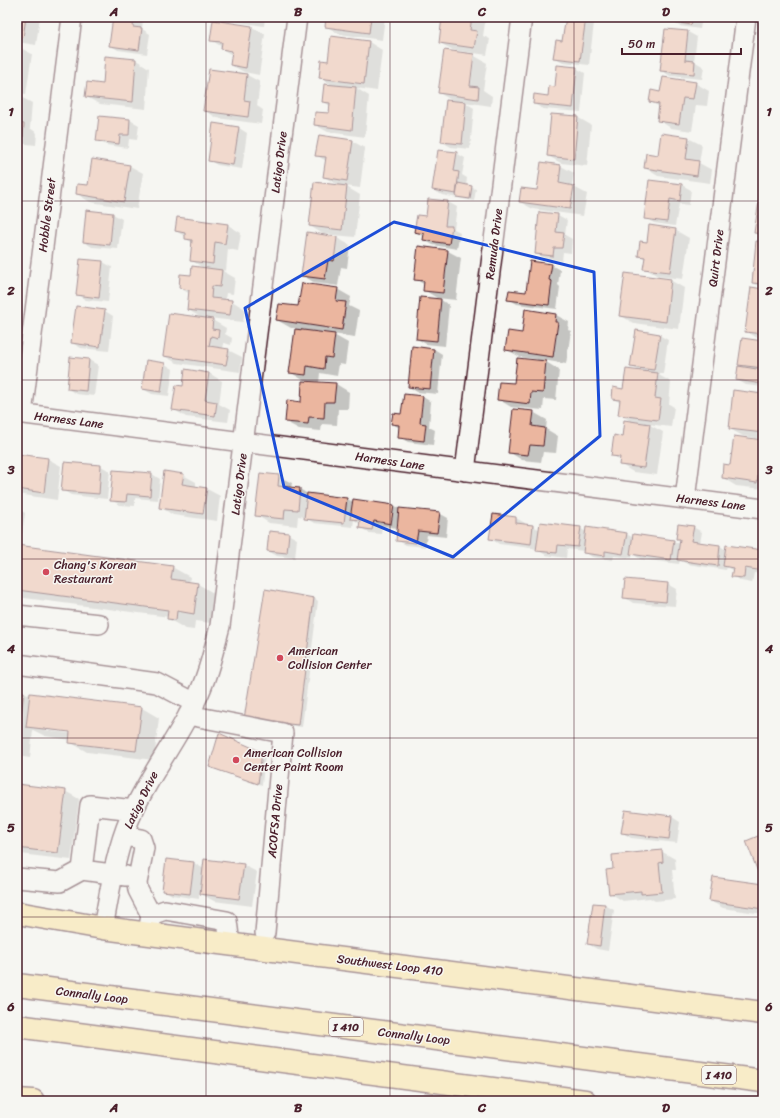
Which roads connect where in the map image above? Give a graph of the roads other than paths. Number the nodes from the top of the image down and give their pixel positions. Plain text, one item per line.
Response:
1 (72, 17) edge
2 (297, 17) edge
3 (522, 17) edge
4 (746, 17) edge
5 (20, 413) edge
6 (244, 442) junction
7 (465, 471) junction
8 (685, 499) junction
9 (763, 508) edge
10 (17, 615) edge
11 (99, 624) dead end
12 (17, 664) edge
13 (191, 709) junction
14 (134, 810) junction
15 (124, 836) junction
16 (82, 870) junction
17 (113, 874) junction
18 (17, 878) edge
19 (138, 879) junction
20 (17, 913) edge
21 (149, 925) junction
22 (103, 928) junction
23 (265, 933) dead end
24 (17, 985) edge
25 (763, 1013) edge
26 (17, 1026) edge
27 (763, 1080) edge
28 (17, 1100) edge
29 (33, 1101) edge
30 (585, 1101) edge

1 - 5 street, Hobble Street
2 - 6 street, Latigo Drive
3 - 7 street, Remuda Drive
4 - 8 street, Quirt Drive
5 - 6 street, Harness Lane
6 - 7 street, Harness Lane
6 - 13 street, Latigo Drive
7 - 8 street, Harness Lane
8 - 9 street, Harness Lane
10 - 11 street
12 - 13 street
13 - 14 street, Latigo Drive
13 - 23 street, ACOFSA Drive
14 - 15 street, Latigo Drive
14 - 16 street
15 - 17 street, Latigo Drive
15 - 19 street
16 - 17 street
16 - 18 street
17 - 19 street
17 - 22 street, Latigo Drive
19 - 21 street
20 - 22 main road, Southwest Loop 410
21 - 22 main road, Southwest Loop 410
21 - 25 main road, Southwest Loop 410
24 - 27 main road, Connally Loop / I 410
26 - 30 main road
28 - 29 main road

